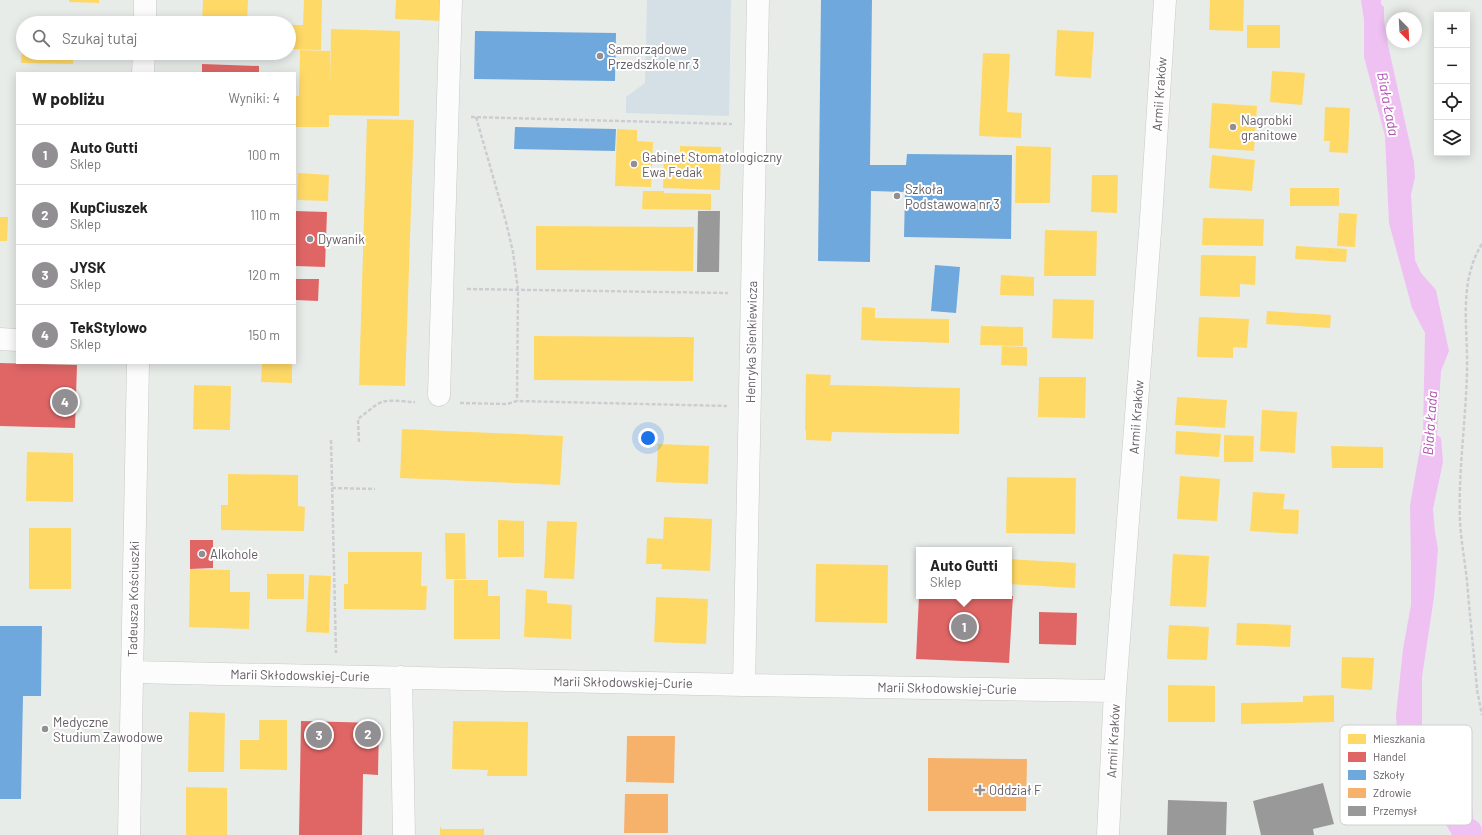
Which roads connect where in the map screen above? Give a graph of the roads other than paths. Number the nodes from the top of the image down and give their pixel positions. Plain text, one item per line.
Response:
1 (146, 0) edge
2 (451, 0) edge
3 (758, 0) edge
4 (1165, 0) edge
5 (145, 16) edge
6 (144, 60) edge
7 (143, 72) edge
8 (0, 340) edge
9 (16, 340) edge
10 (138, 364) edge
11 (430, 399) road end
12 (132, 672) junction
13 (401, 677) junction
14 (744, 685) junction
15 (1115, 690) junction
16 (129, 835) edge
17 (404, 835) edge
18 (1108, 835) edge

1 - 5 street
2 - 11 street
3 - 14 street, Henryka Sienkiewicza
4 - 15 street, Armii Kraków
6 - 7 street
8 - 9 street
10 - 12 street, Tadeusza Kościuszki
12 - 13 street, Marii Skłodowskiej-Curie
12 - 16 street, Tadeusza Kościuszki
13 - 14 street, Marii Skłodowskiej-Curie
13 - 17 street
14 - 15 street, Marii Skłodowskiej-Curie
15 - 18 street, Armii Kraków

